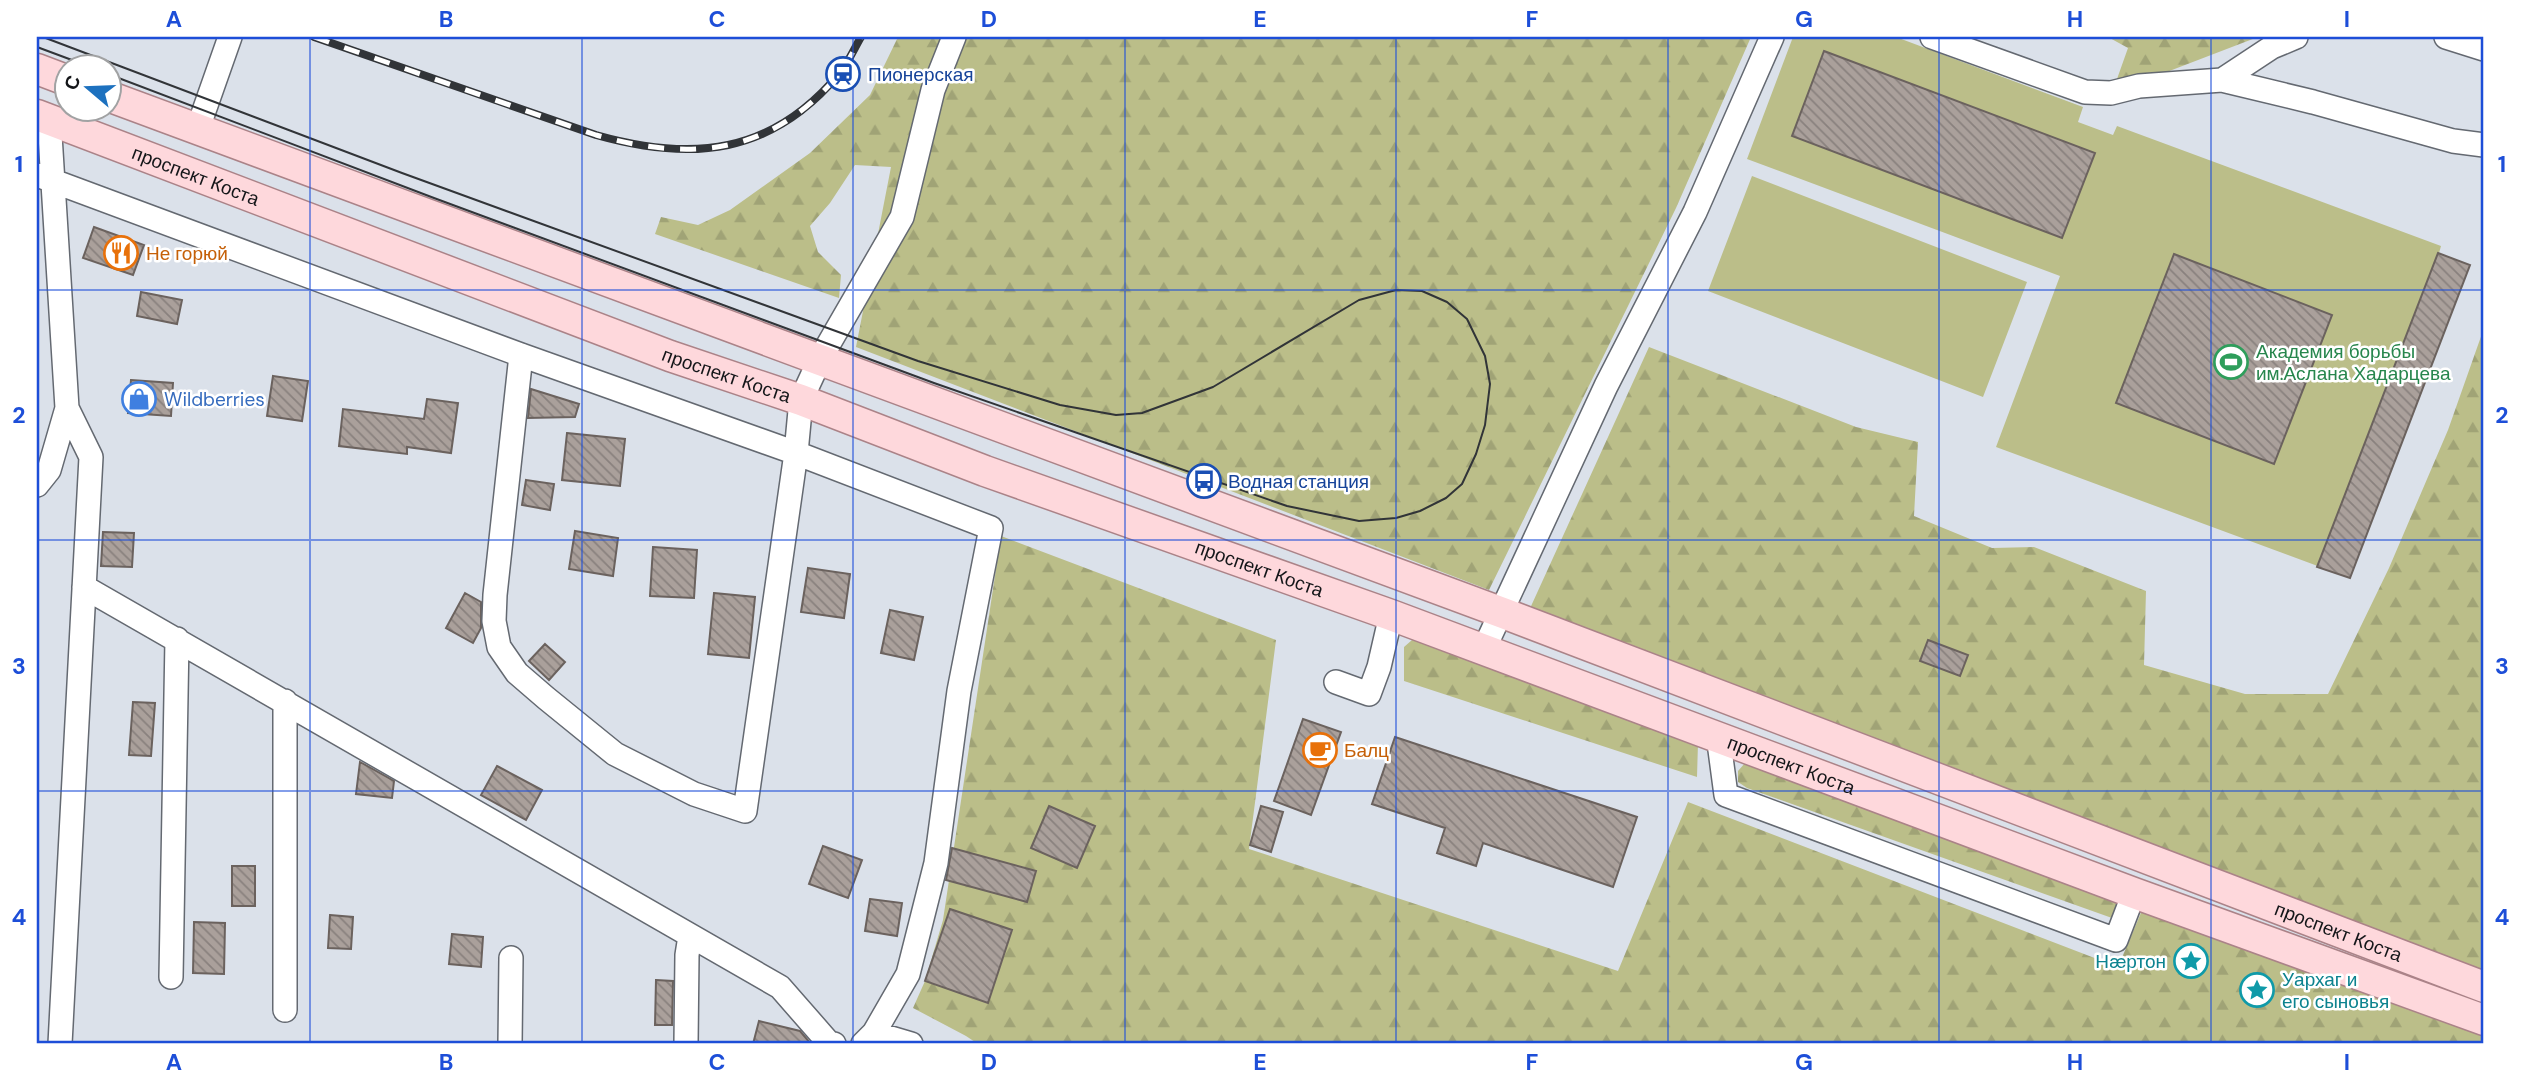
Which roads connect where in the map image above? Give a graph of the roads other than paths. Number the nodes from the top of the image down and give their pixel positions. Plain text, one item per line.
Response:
1 (230, 37) edge
2 (954, 37) edge
3 (1772, 37) edge
4 (1932, 37) edge
5 (2296, 37) edge
6 (2446, 37) edge
7 (2484, 49) edge
8 (2221, 80) junction
9 (122, 101) edge
10 (43, 117) edge
11 (198, 128) junction
12 (2484, 145) edge
13 (46, 178) edge
14 (521, 355) junction
15 (820, 359) junction
16 (801, 400) junction
17 (67, 408) junction
18 (796, 453) junction
19 (37, 485) edge
20 (84, 587) junction
21 (1503, 613) junction
22 (1391, 615) junction
23 (177, 639) junction
24 (1484, 649) junction
25 (1336, 682) dead end
26 (285, 701) junction
27 (1718, 735) junction
28 (2134, 893) junction
29 (690, 936) junction
30 (511, 958) dead end
31 (171, 977) dead end
32 (2484, 987) edge
33 (285, 1010) dead end
34 (2484, 1020) edge
35 (870, 1041) edge
36 (60, 1044) edge
37 (510, 1044) edge
38 (685, 1044) edge
39 (834, 1044) edge
40 (911, 1044) edge

1 - 11 street
2 - 15 street
3 - 21 street
4 - 8 street
5 - 8 street
6 - 7 street
8 - 12 street
9 - 11 main road, проспект Коста
10 - 13 street
10 - 16 main road, проспект Коста
11 - 15 main road, проспект Коста
13 - 14 street
13 - 17 street
14 - 18 street
14 - 18 street
15 - 16 street
15 - 21 main road, проспект Коста
16 - 18 street
16 - 22 main road, проспект Коста
17 - 19 street
17 - 20 street
18 - 35 street
20 - 23 street
20 - 36 street
21 - 24 street
21 - 32 main road, проспект Коста
22 - 24 main road, проспект Коста
22 - 25 street
23 - 26 street
23 - 31 street
24 - 27 main road, проспект Коста
26 - 29 street
26 - 33 street
27 - 28 main road, проспект Коста
27 - 28 street
28 - 34 main road, проспект Коста
29 - 38 street
29 - 39 street
30 - 37 street
35 - 40 street

